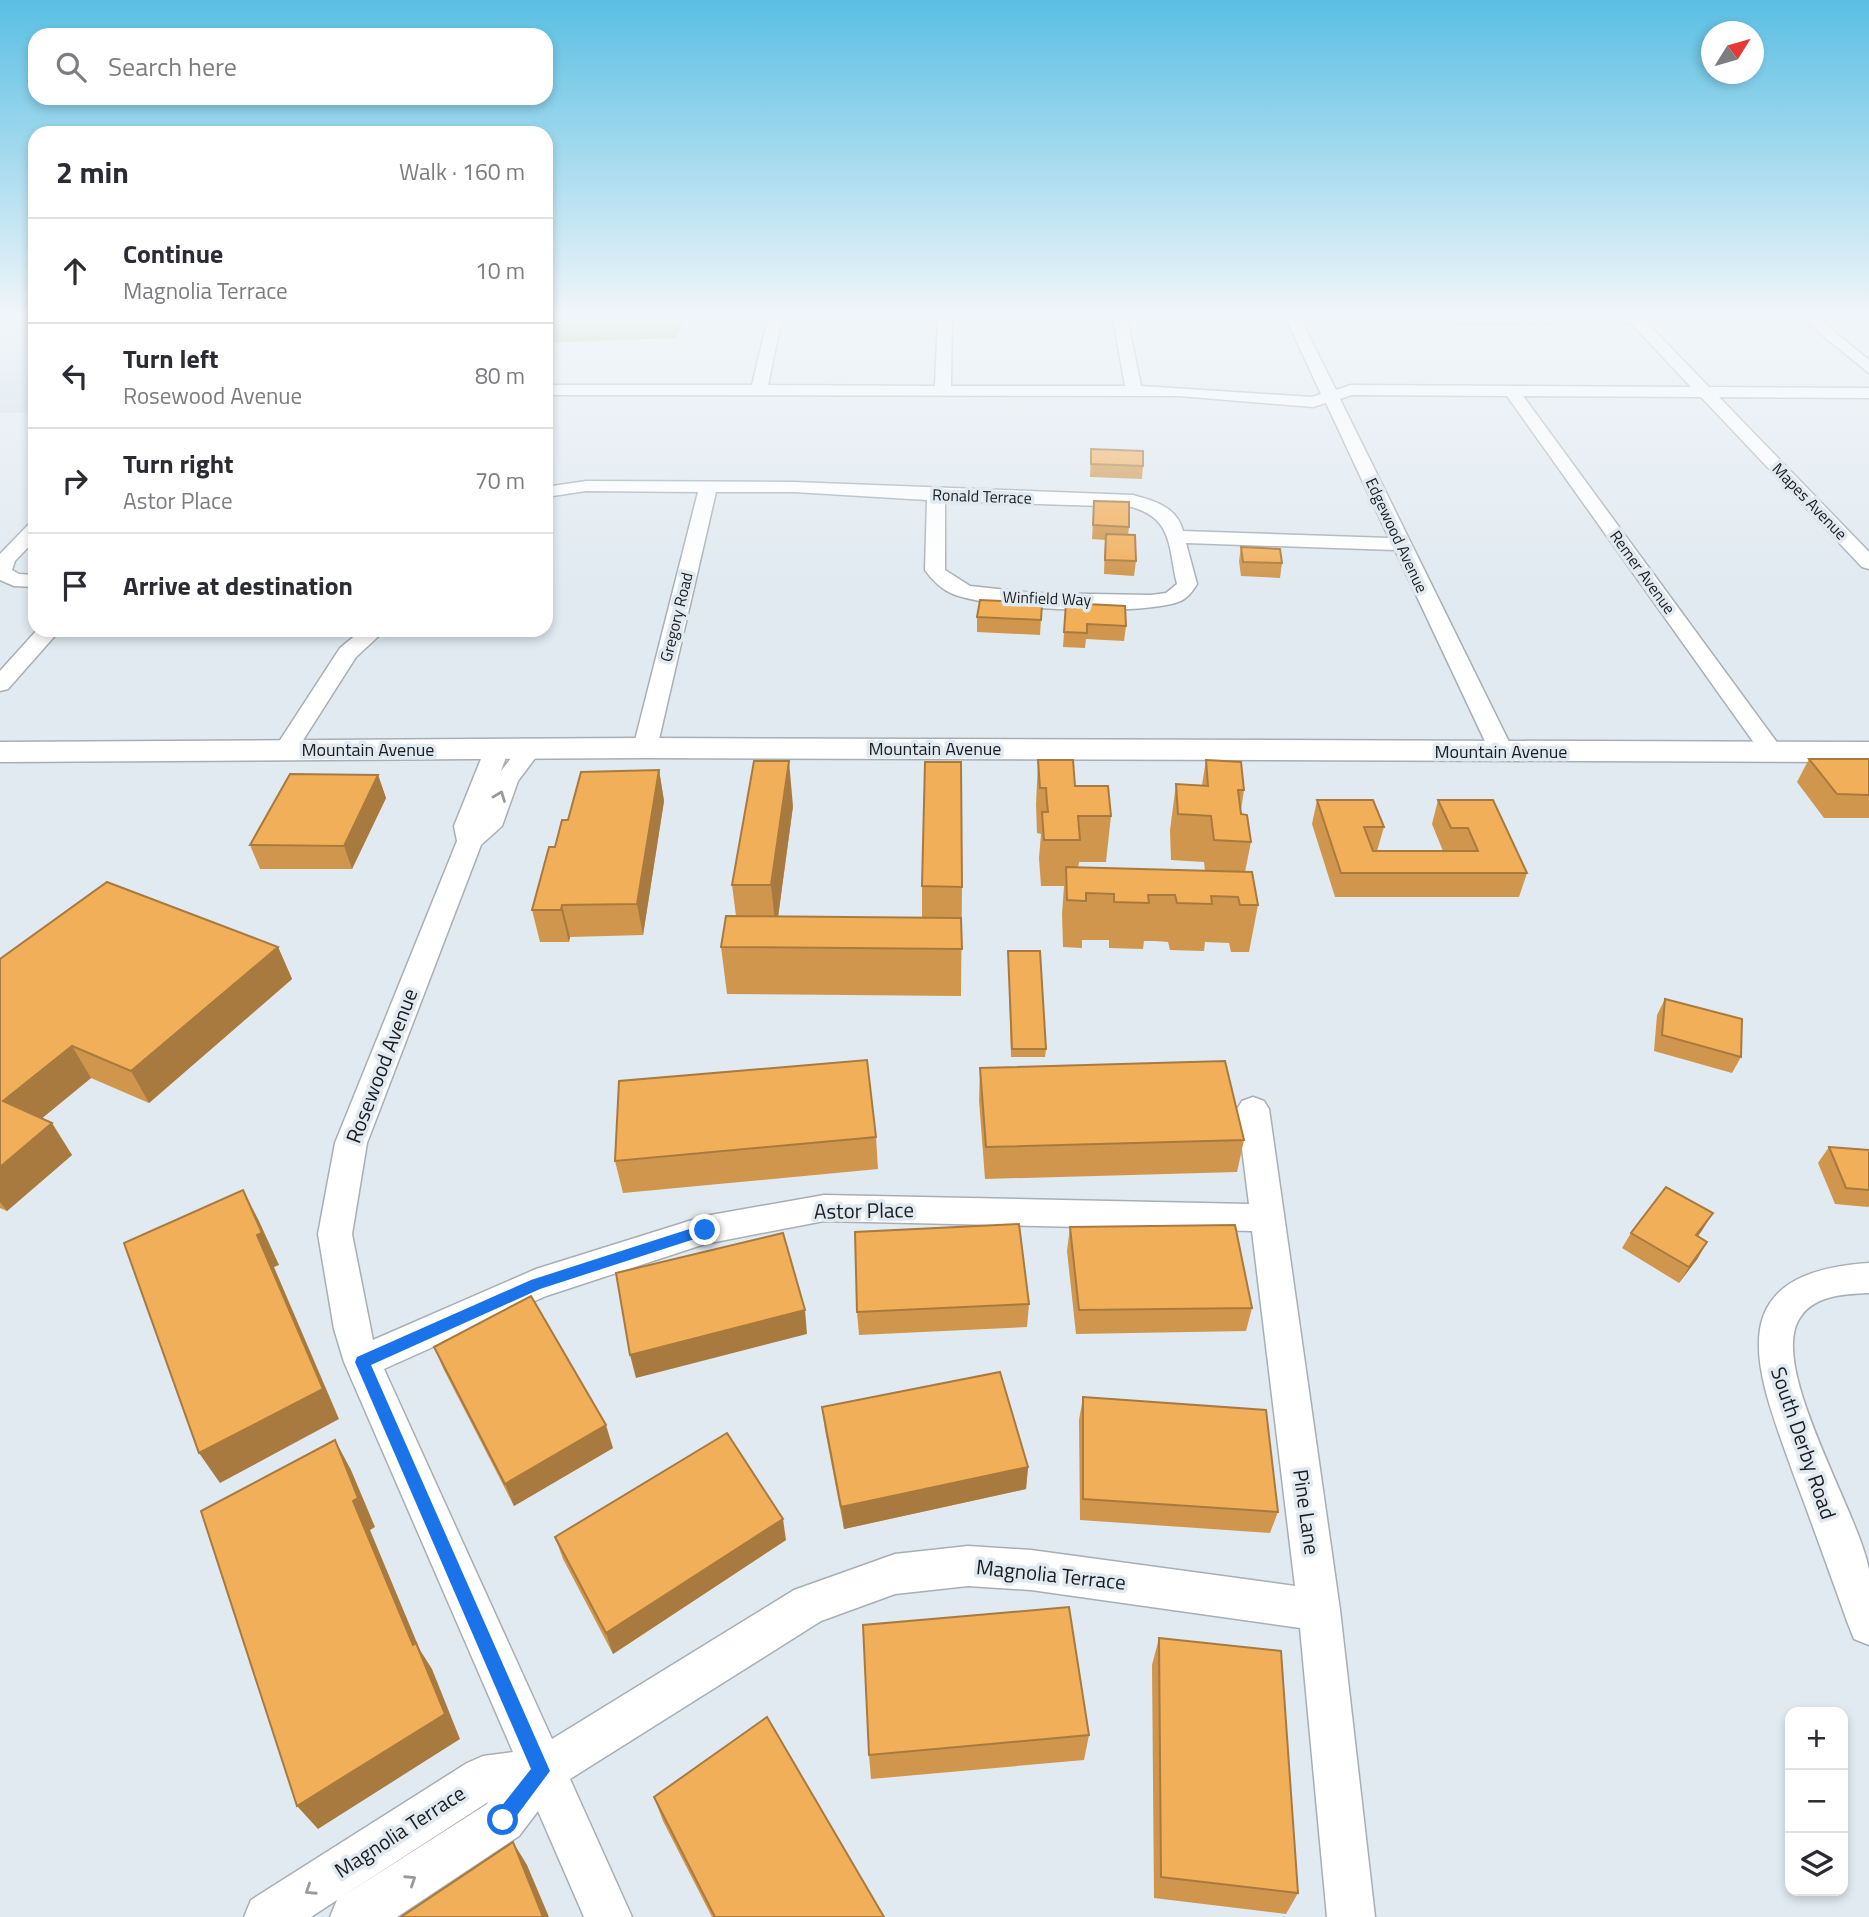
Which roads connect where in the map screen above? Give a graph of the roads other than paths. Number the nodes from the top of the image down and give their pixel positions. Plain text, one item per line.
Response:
1 (1338, 407) edge
2 (1523, 407) edge
3 (1720, 407) edge
4 (708, 486) junction
5 (553, 491) edge
6 (936, 495) junction
7 (28, 536) edge
8 (1175, 537) junction
9 (1401, 544) junction
10 (1869, 563) edge
11 (28, 581) edge
12 (43, 637) edge
13 (366, 637) edge
14 (0, 684) edge
15 (645, 748) junction
16 (498, 749) junction
17 (530, 749) junction
18 (285, 751) junction
19 (0, 752) edge
20 (1502, 752) junction
21 (1772, 752) junction
22 (1869, 752) edge
23 (470, 841) junction
24 (1253, 1109) dead end
25 (1265, 1218) junction
26 (1869, 1278) edge
27 (362, 1362) junction
28 (1319, 1610) junction
29 (1869, 1624) edge
30 (541, 1771) junction
31 (268, 1917) edge
32 (354, 1917) edge
33 (608, 1917) edge
34 (1350, 1917) edge

1 - 9 street, Edgewood Avenue
2 - 21 street, Remer Avenue
3 - 10 street, Mapes Avenue
4 - 5 street, Ronald Terrace
4 - 6 street, Ronald Terrace
4 - 15 street, Gregory Road
6 - 8 street, Ronald Terrace
6 - 8 street, Winfield Way
7 - 11 street
8 - 9 street
9 - 20 street, Edgewood Avenue
12 - 14 street
13 - 18 street
15 - 17 street, Mountain Avenue
15 - 20 street, Mountain Avenue
16 - 17 street, Mountain Avenue
16 - 18 street, Mountain Avenue
16 - 23 street, Rosewood Avenue
23 -> 17 street, Rosewood Avenue
18 - 19 street, Mountain Avenue
20 - 21 street, Mountain Avenue
21 - 22 street, Mountain Avenue
23 - 27 street, Rosewood Avenue
24 - 25 street, Pine Lane
25 - 27 street, Astor Place
25 - 28 street, Pine Lane
26 - 29 street, South Derby Road
27 - 30 street, Rosewood Avenue
28 - 30 street, Magnolia Terrace
28 - 34 street, Pine Lane
30 -> 31 street, Magnolia Terrace
32 -> 30 street, Magnolia Terrace
30 - 33 street, Rosewood Avenue

